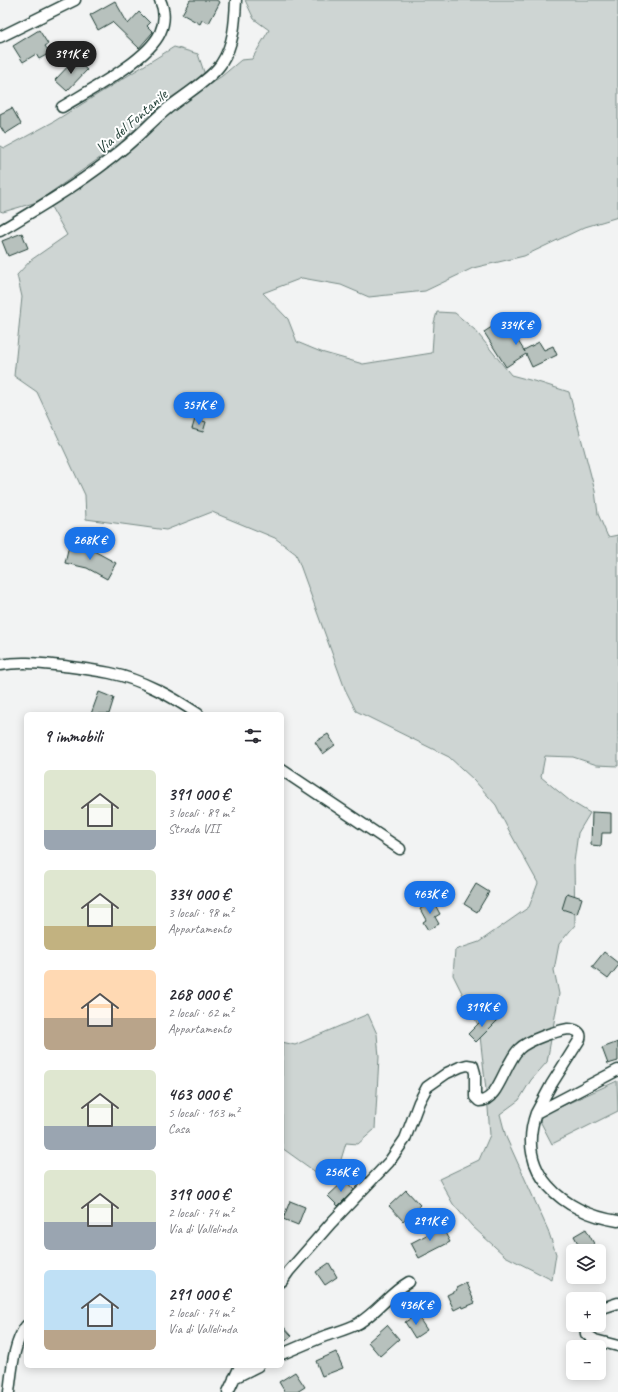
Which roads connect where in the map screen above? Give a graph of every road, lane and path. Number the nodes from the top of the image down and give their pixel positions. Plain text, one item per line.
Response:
1 (75, 0) edge
2 (160, 0) edge
3 (236, 0) edge
4 (0, 38) edge
5 (62, 107) dead end
6 (0, 231) edge
7 (0, 665) edge
8 (195, 712) edge
9 (284, 771) edge
10 (400, 850) dead end
11 (618, 1070) edge
12 (536, 1112) junction
13 (618, 1221) edge
14 (284, 1278) edge
15 (409, 1282) dead end
16 (618, 1303) edge
17 (606, 1307) edge
18 (24, 1330) edge
19 (586, 1332) edge
20 (618, 1346) edge
21 (284, 1353) edge
22 (239, 1368) edge
23 (254, 1368) edge
24 (234, 1378) junction
25 (9, 1392) edge
26 (228, 1392) edge

1 - 4 street
2 - 5 street
3 - 6 street, Via del Fontanile
7 - 8 street
9 - 10 street
11 - 12 street
12 - 13 street
12 - 14 street
15 - 21 street
16 - 17 street
18 - 25 street
19 - 20 street
22 - 24 street
23 - 24 street
24 - 26 street

